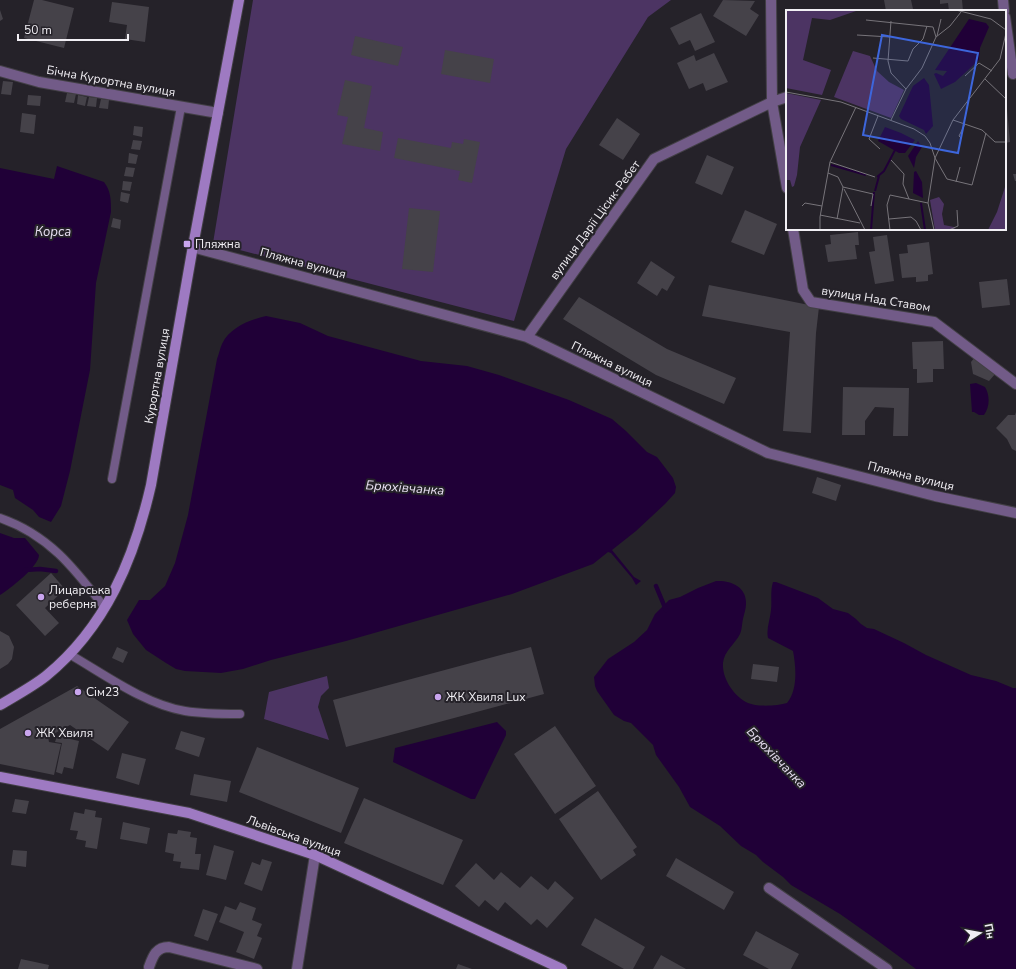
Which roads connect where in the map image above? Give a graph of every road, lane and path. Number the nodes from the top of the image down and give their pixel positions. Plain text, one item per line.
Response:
1 (239, 0) edge
2 (771, 0) edge
3 (1003, 0) edge
4 (1004, 10) edge
5 (1006, 26) edge
6 (0, 71) edge
7 (1011, 74) edge
8 (786, 97) edge
9 (772, 102) junction
10 (181, 107) junction
11 (218, 113) junction
12 (786, 182) edge
13 (794, 230) edge
14 (192, 247) junction
15 (527, 337) junction
16 (1016, 384) edge
17 (112, 478) dead end
18 (1016, 513) edge
19 (0, 518) edge
20 (105, 608) junction
21 (69, 654) junction
22 (0, 705) edge
23 (240, 714) dead end
24 (0, 777) edge
25 (315, 855) junction
26 (769, 888) dead end
27 (149, 967) dead end
28 (257, 969) edge
29 (297, 969) edge
30 (562, 969) edge
31 (887, 969) edge

1 - 11 main road, Курортна вулиця
2 - 9 street
3 - 4 street
5 - 7 street
6 - 10 street, Бічна Курортна вулиця
8 - 9 street, вулиця Дарії Цісик-Ребет
9 - 12 street
9 - 15 street, вулиця Дарії Цісик-Ребет
10 - 11 street, Бічна Курортна вулиця
10 - 17 lane
11 - 14 main road, Курортна вулиця
13 - 16 street, вулиця Над Ставом
14 - 15 street, Пляжна вулиця
14 - 20 main road, Курортна вулиця
15 - 18 street, Пляжна вулиця
19 - 20 lane
20 - 21 main road, Курортна вулиця
21 - 22 main road, Курортна вулиця
21 - 23 lane
24 - 25 main road, Львівська вулиця
25 - 29 street
25 - 30 main road, Львівська вулиця
26 - 31 street
27 - 28 street

